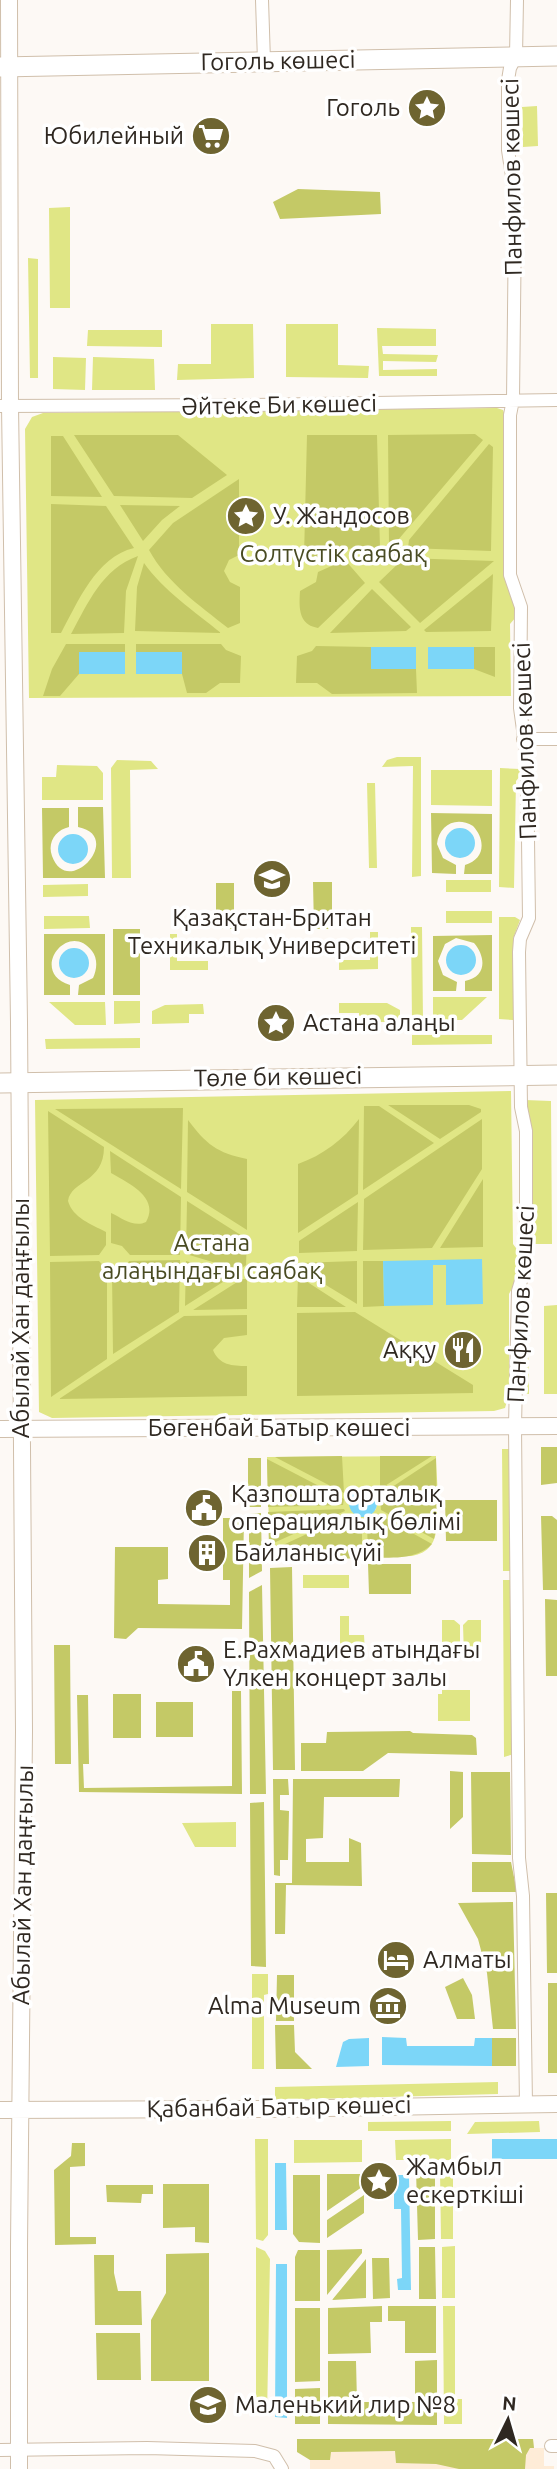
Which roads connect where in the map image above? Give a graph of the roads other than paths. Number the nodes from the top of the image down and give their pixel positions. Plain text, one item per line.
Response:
1 (9, 0) edge
2 (262, 0) edge
3 (517, 0) edge
4 (516, 50) junction
5 (557, 56) edge
6 (264, 61) junction
7 (4, 66) edge
8 (513, 400) junction
9 (557, 400) edge
10 (5, 406) edge
11 (523, 739) junction
12 (557, 739) edge
13 (521, 1074) junction
14 (557, 1075) edge
15 (9, 1083) edge
16 (515, 1426) junction
17 (557, 1426) edge
18 (0, 1429) edge
19 (22, 1429) junction
20 (557, 2104) edge
21 (526, 2105) junction
22 (21, 2109) junction
23 (0, 2110) edge
24 (20, 2449) junction
25 (0, 2450) edge
26 (19, 2469) edge
27 (282, 2469) edge

1 - 7 street, Абылай Хан даңғылы
2 - 6 street
3 - 4 street, Панфилов көшесі
4 - 5 main road, Гоголь көшесі
4 - 6 main road, Гоголь көшесі
4 - 8 street, Панфилов көшесі
6 - 7 main road, Гоголь көшесі
7 - 10 street, Абылай Хан даңғылы
8 - 9 street, Әйтеке Би көшесі
8 - 10 street, Әйтеке Би көшесі
8 - 11 street, Панфилов көшесі
10 - 15 street, Абылай Хан даңғылы
11 - 12 street
11 - 13 street, Панфилов көшесі
13 - 14 main road, Төле би көшесі
13 - 15 main road, Төле би көшесі
13 - 16 street, Панфилов көшесі
15 - 19 street, Абылай Хан даңғылы
16 - 17 street, Бөгенбай Батыр көшесі
16 - 19 street, Бөгенбай Батыр көшесі
16 - 21 street, Панфилов көшесі
18 - 19 street, Бөгенбай Батыр көшесі
19 - 22 street, Абылай Хан даңғылы
20 - 21 street, Қабанбай Батыр көшесі
21 - 22 street, Қабанбай Батыр көшесі
22 - 23 street, Қабанбай Батыр көшесі
22 - 24 street, Абылай Хан даңғылы
24 - 25 street
24 - 26 street, Абылай Хан даңғылы
24 - 27 street

